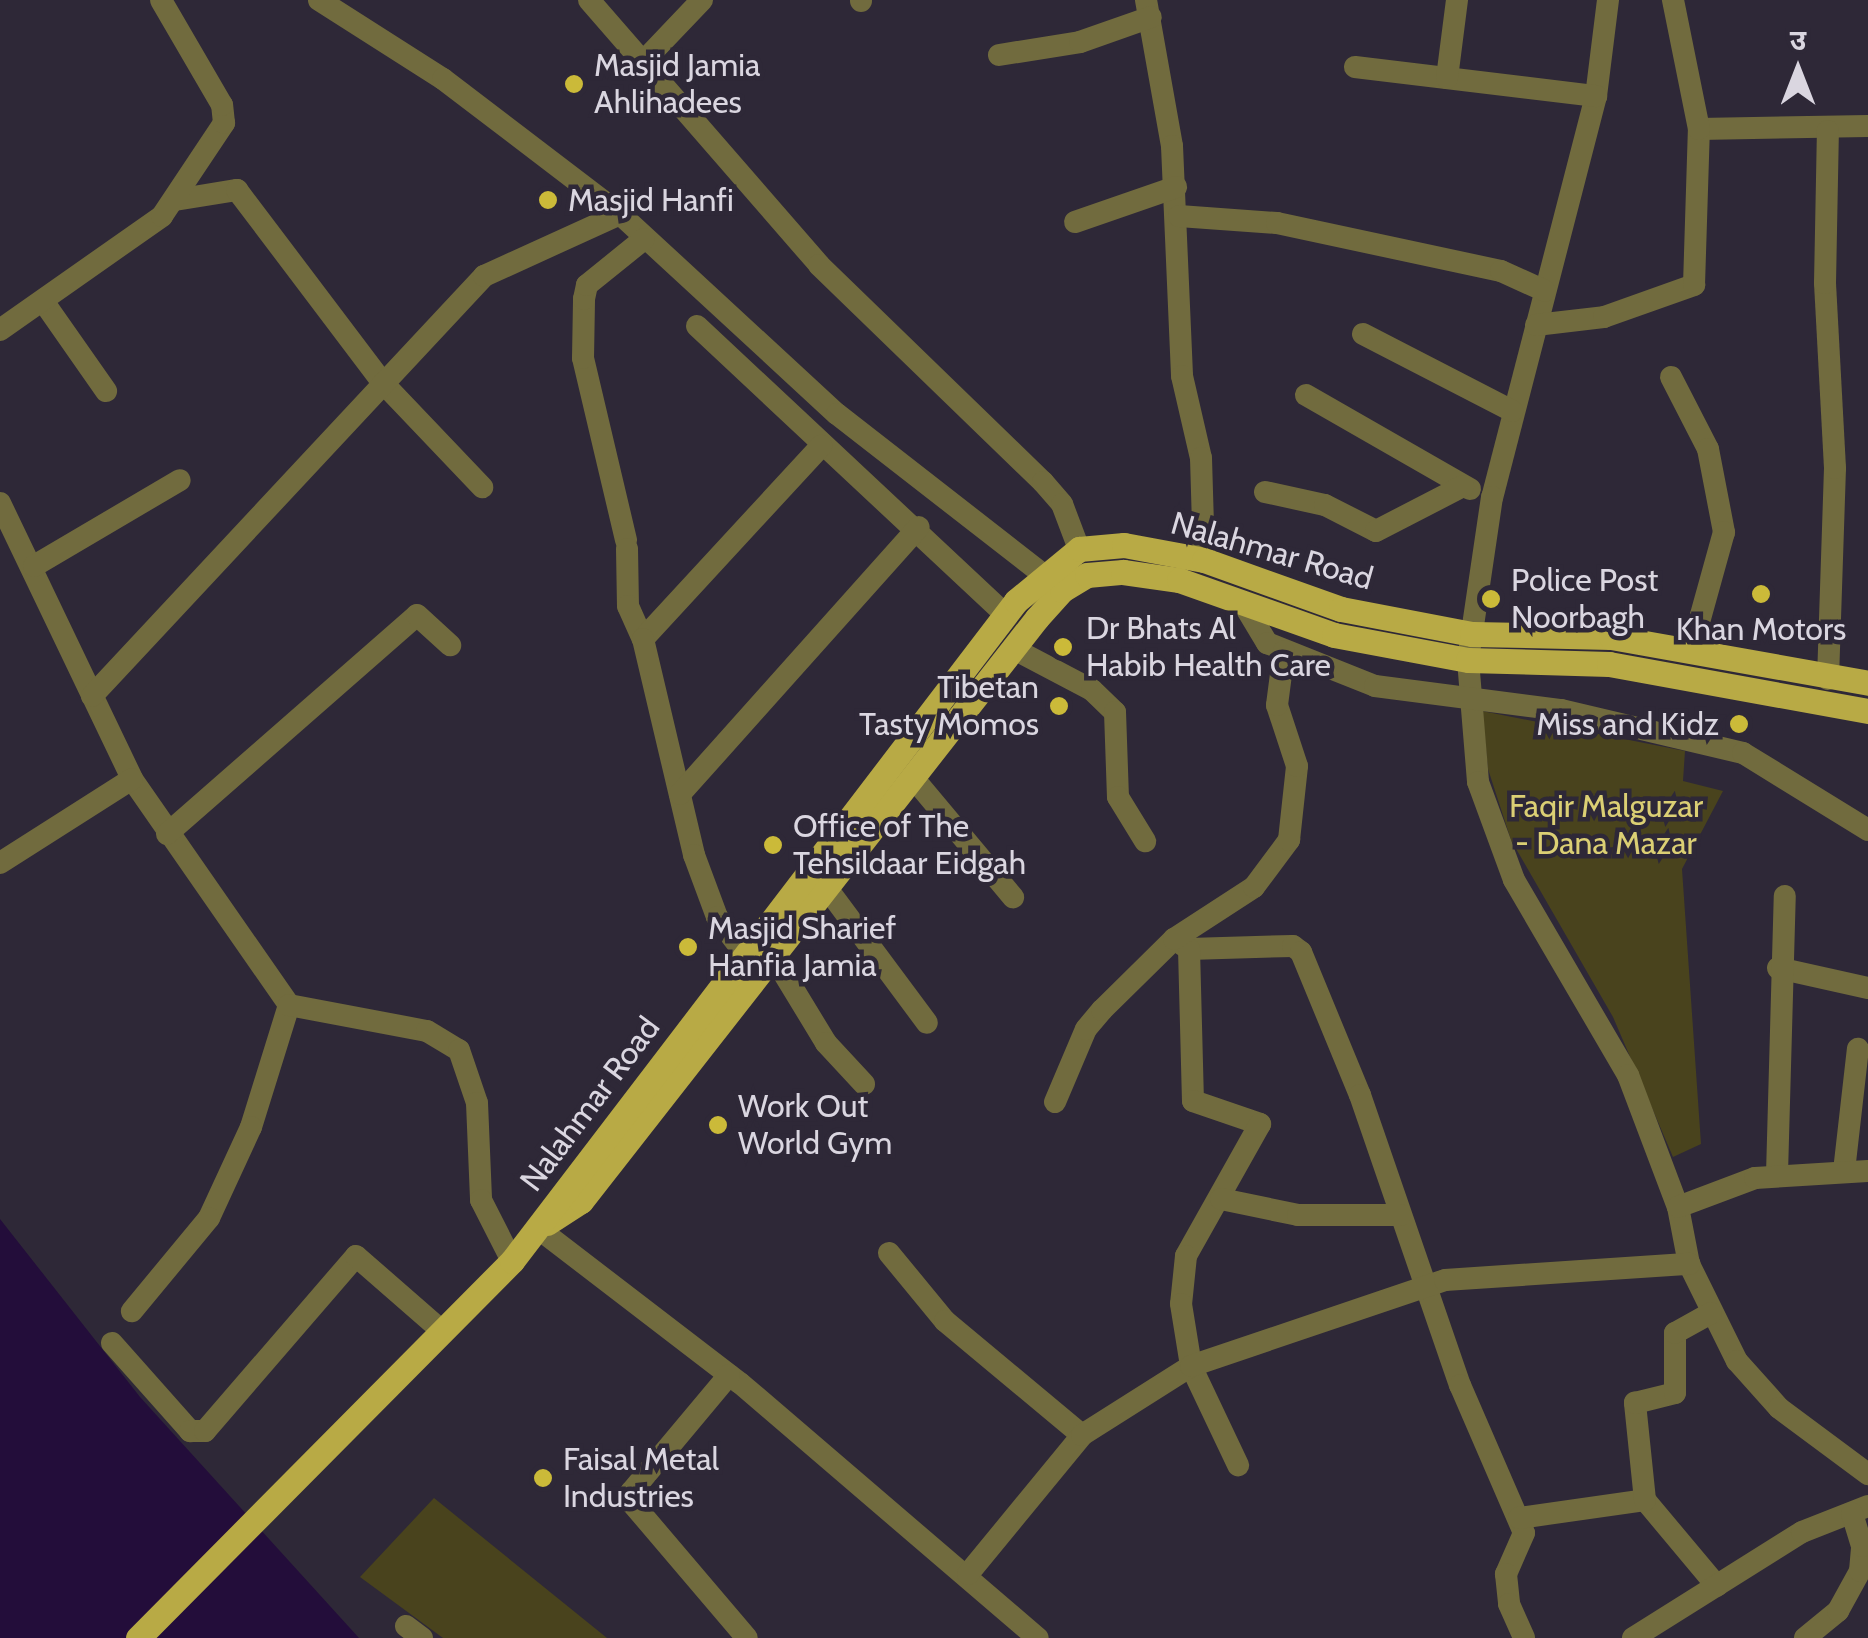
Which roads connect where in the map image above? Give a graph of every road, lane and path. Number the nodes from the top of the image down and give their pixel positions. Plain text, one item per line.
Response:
1 (161, 0) edge
2 (590, 0) edge
3 (702, 0) edge
4 (1457, 0) edge
5 (1608, 0) edge
6 (1673, 0) edge
7 (326, 2) edge
8 (1149, 8) edge
9 (1000, 55) dead end
10 (640, 65) junction
11 (1355, 67) dead end
12 (1448, 78) junction
13 (1596, 96) junction
14 (1868, 126) edge
15 (1699, 128) junction
16 (1828, 131) junction
17 (1176, 186) junction
18 (175, 200) junction
19 (620, 214) junction
20 (1179, 216) junction
21 (1075, 222) dead end
22 (644, 239) junction
23 (1545, 291) junction
24 (43, 301) junction
25 (1536, 325) junction
26 (697, 326) dead end
27 (0, 330) edge
28 (1363, 334) dead end
29 (1671, 377) dead end
30 (384, 383) junction
31 (106, 392) dead end
32 (1306, 396) dead end
33 (1512, 411) junction
34 (821, 446) junction
35 (180, 480) dead end
36 (1463, 486) junction
37 (482, 487) dead end
38 (1265, 492) dead end
39 (1492, 496) junction
40 (0, 503) edge
41 (920, 527) junction
42 (1078, 549) junction
43 (1204, 560) junction
44 (34, 566) junction
45 (1052, 581) junction
46 (1243, 603) junction
47 (1006, 614) junction
48 (1472, 634) junction
49 (643, 639) junction
50 (450, 645) dead end
51 (1014, 649) junction
52 (1284, 651) junction
53 (1691, 651) junction
54 (1468, 660) junction
55 (1828, 678) junction
56 (1868, 683) edge
57 (92, 696) junction
58 (1470, 700) junction
59 (1868, 711) edge
60 (132, 779) junction
61 (915, 780) junction
62 (680, 794) junction
63 (1868, 830) edge
64 (167, 834) junction
65 (1145, 841) dead end
66 (0, 863) edge
67 (829, 890) junction
68 (1013, 896) dead end
69 (1785, 896) dead end
70 (1182, 944) junction
71 (744, 954) junction
72 (775, 959) junction
73 (1778, 968) junction
74 (1868, 988) edge
75 (289, 1004) junction
76 (926, 1023) dead end
77 (1858, 1048) dead end
78 (864, 1084) dead end
79 (1055, 1102) dead end
80 (1856, 1171) edge
81 (1777, 1174) junction
82 (1221, 1199) junction
83 (1678, 1206) junction
84 (1400, 1216) junction
85 (538, 1229) junction
86 (888, 1253) dead end
87 (512, 1261) junction
88 (1689, 1264) junction
89 (1423, 1285) junction
90 (132, 1311) dead end
91 (1711, 1313) junction
92 (443, 1332) junction
93 (112, 1343) dead end
94 (1190, 1366) junction
95 (729, 1375) junction
96 (1082, 1435) junction
97 (1238, 1465) dead end
98 (1868, 1474) edge
99 (1645, 1500) junction
100 (1860, 1510) edge
101 (1519, 1518) junction
102 (968, 1574) junction
103 (1717, 1586) junction
104 (138, 1638) edge
105 (747, 1638) edge
106 (1038, 1638) edge
107 (1524, 1638) edge
108 (1633, 1638) edge
109 (1806, 1638) edge

1 - 18 street
2 - 10 street
3 - 10 street
4 - 12 street
5 - 13 street
6 - 15 street
7 - 19 street
8 - 9 street
8 - 17 street
10 - 42 street
11 - 12 street
12 - 13 street
13 - 23 street
14 - 16 street
15 - 16 street
15 - 25 street
16 - 55 street
17 - 20 street
17 - 21 street
18 - 24 street
18 - 30 street
19 - 22 street
19 - 30 street
20 - 23 street
20 - 43 street
22 - 45 street
22 - 49 street
23 - 25 street
24 - 27 street
24 - 31 street
25 - 33 street
26 - 34 street
28 - 33 street
29 - 53 street
30 - 37 street
30 - 57 street
32 - 36 street
33 - 39 street
34 - 41 street
34 - 49 street
35 - 44 street
36 - 38 street
36 - 39 street
39 - 48 street
40 - 44 street
41 - 47 street
41 - 62 street
42 - 43 main road, Nalahmar Road
42 - 45 main road, Nalahmar Road
43 - 48 main road, Nalahmar Road
44 - 57 street
45 - 46 main road, Nalahmar Road
45 - 47 main road, Nalahmar Road
45 - 51 main road, Nalahmar Road
46 - 52 street
46 - 54 main road, Nalahmar Road
47 - 71 main road, Nalahmar Road
48 - 53 main road, Nalahmar Road
48 - 54 street
49 - 62 street
50 - 64 street
51 - 61 main road, Nalahmar Road
51 - 65 street
52 - 58 street
52 - 70 street
53 - 55 main road, Nalahmar Road
54 - 58 street
54 - 59 main road, Nalahmar Road
55 - 56 main road, Nalahmar Road
57 - 60 street
58 - 63 street
58 - 83 street
60 - 64 street
60 - 66 street
61 - 67 main road, Nalahmar Road
61 - 68 street
62 - 71 street
64 - 75 street
67 - 72 main road, Nalahmar Road
67 - 76 street
69 - 73 street
70 - 79 street
70 - 82 street
70 - 84 street
71 - 85 main road, Nalahmar Road
72 - 78 street
72 - 85 main road, Nalahmar Road
73 - 74 street
73 - 81 street
75 - 87 street
75 - 90 street
77 - 80 street
80 - 81 street
81 - 83 street
82 - 84 street
82 - 94 street
83 - 88 street
84 - 89 street
85 - 87 main road
85 - 95 street
86 - 96 street
87 - 92 main road
88 - 89 street
88 - 91 street
89 - 94 street
89 - 101 street
91 - 98 street
91 - 99 street
92 - 93 street
92 - 104 main road
94 - 96 street
94 - 97 street
95 - 102 street
95 - 105 street
96 - 102 street
99 - 101 street
99 - 103 street
100 - 103 street
100 - 109 street
101 - 107 street
102 - 106 street
103 - 108 street

